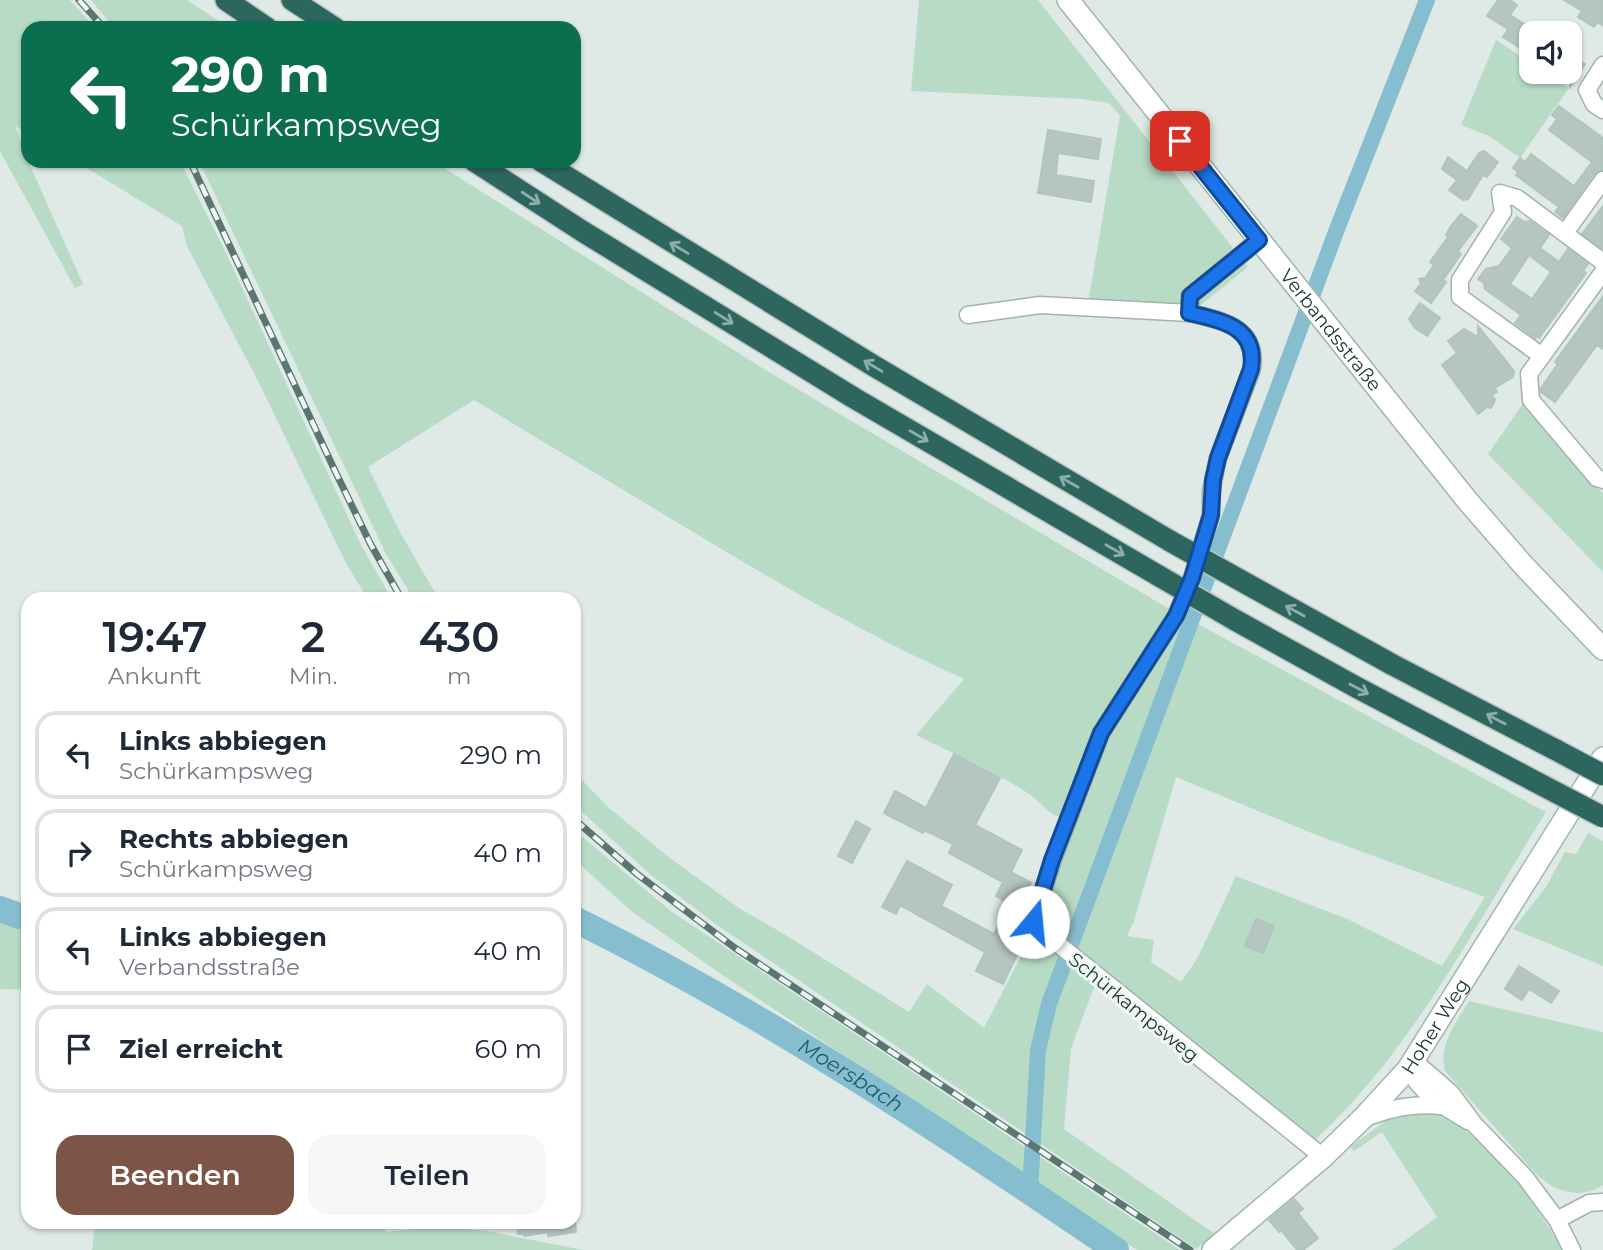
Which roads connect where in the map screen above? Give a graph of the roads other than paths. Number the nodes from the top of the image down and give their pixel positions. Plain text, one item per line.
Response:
1 (226, 0) edge
2 (292, 0) edge
3 (1068, 0) edge
4 (257, 21) edge
5 (324, 21) edge
6 (1603, 65) edge
7 (1603, 110) edge
8 (485, 168) edge
9 (552, 168) edge
10 (1603, 180) edge
11 (1565, 233) junction
12 (1259, 240) junction
13 (1603, 262) edge
14 (1603, 272) edge
15 (1189, 313) junction
16 (968, 315) dead end
17 (1542, 356) junction
18 (1603, 480) edge
19 (1601, 650) edge
20 (1603, 758) edge
21 (1603, 775) edge
22 (1603, 817) edge
23 (1411, 1065) junction
24 (1442, 1106) junction
25 (1363, 1118) junction
26 (1474, 1124) junction
27 (1323, 1157) junction
28 (1603, 1202) edge
29 (1556, 1220) junction
30 (1213, 1250) edge
31 (1572, 1250) edge

1 - 4 highway
2 - 5 highway
3 - 12 main road, Verbandsstraße
6 - 7 street
8 -> 22 highway, bridge
21 -> 9 highway, bridge
10 - 11 street
11 - 13 street
11 - 17 street
12 - 15 street
12 - 19 main road, Verbandsstraße
14 - 17 street
15 - 16 street, Schürkampsweg
15 - 27 street, Schürkampsweg
17 - 18 street
20 - 23 main road, Hoher Weg
23 - 24 street
23 - 25 main road, Hoher Weg
23 - 26 street
24 - 25 street
24 - 26 street
25 - 27 main road, Hoher Weg
26 - 29 street
27 - 30 main road, Hoher Weg
28 - 29 street
29 - 31 street

